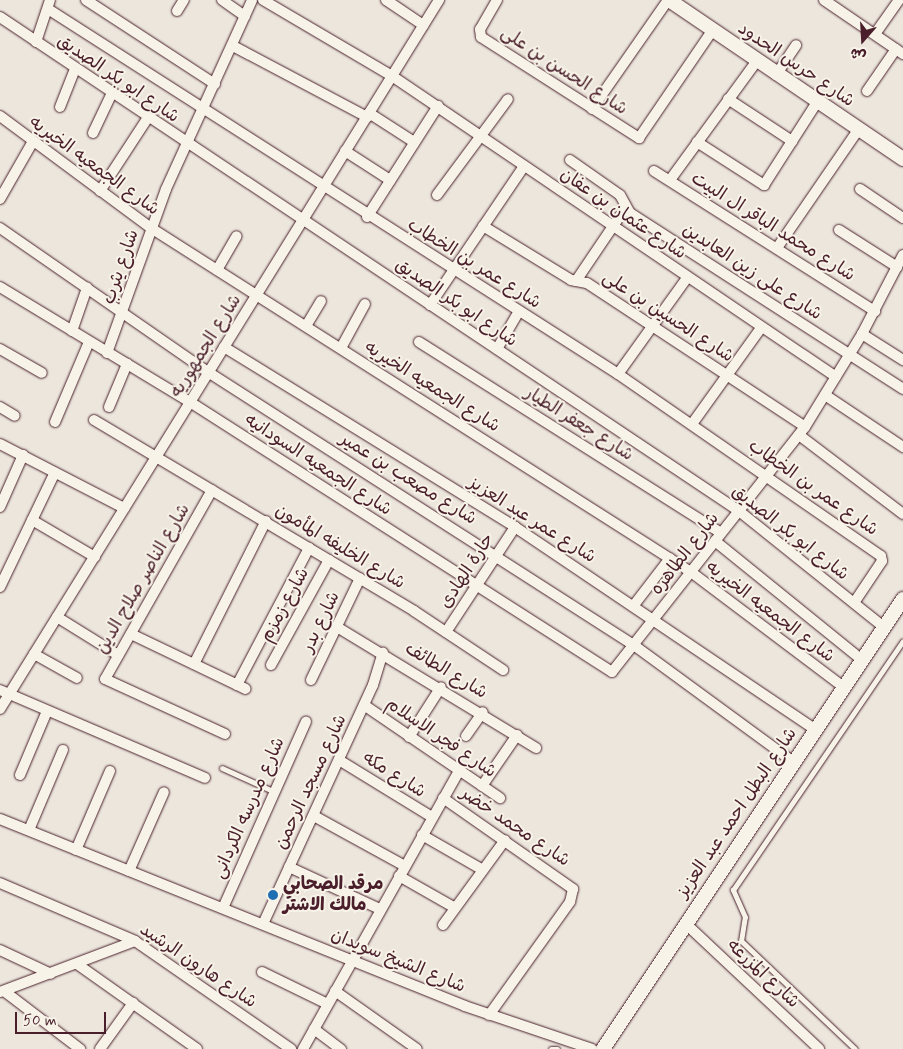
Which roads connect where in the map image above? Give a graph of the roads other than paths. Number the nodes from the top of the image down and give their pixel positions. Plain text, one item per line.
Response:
1 (86, 0) edge
2 (184, 0) edge
3 (222, 0) edge
4 (252, 0) edge
5 (263, 0) edge
6 (386, 0) edge
7 (439, 0) edge
8 (497, 0) edge
9 (668, 0) edge
10 (824, 0) edge
11 (899, 0) edge
12 (49, 5) edge
13 (177, 11) dead end
14 (245, 16) junction
15 (0, 17) edge
16 (423, 25) junction
17 (712, 31) junction
18 (874, 34) junction
19 (36, 42) junction
20 (796, 45) dead end
21 (233, 46) junction
22 (899, 52) edge
23 (756, 62) junction
24 (75, 69) junction
25 (776, 75) junction
26 (392, 76) junction
27 (215, 84) junction
28 (867, 91) dead end
29 (111, 94) junction
30 (508, 99) dead end
31 (728, 99) junction
32 (817, 102) junction
33 (438, 106) junction
34 (60, 107) dead end
35 (592, 109) junction
36 (202, 112) junction
37 (368, 115) junction
38 (0, 116) edge
39 (147, 119) junction
40 (858, 130) junction
41 (93, 133) dead end
42 (481, 136) junction
43 (792, 141) junction
44 (414, 142) junction
45 (697, 142) junction
46 (32, 143) junction
47 (186, 145) junction
48 (345, 152) junction
49 (903, 159) edge
50 (570, 160) dead end
51 (524, 166) junction
52 (654, 170) dead end
53 (390, 180) junction
54 (670, 180) junction
55 (323, 187) junction
56 (860, 189) dead end
57 (100, 191) junction
58 (436, 195) dead end
59 (0, 199) edge
60 (626, 206) junction
61 (367, 216) junction
62 (903, 218) edge
63 (303, 220) junction
64 (484, 226) junction
65 (612, 227) junction
66 (0, 228) edge
67 (151, 228) junction
68 (838, 230) dead end
69 (237, 236) dead end
70 (777, 248) junction
71 (903, 255) edge
72 (897, 267) junction
73 (217, 270) junction
74 (453, 270) junction
75 (687, 278) junction
76 (576, 281) junction
77 (0, 287) edge
78 (87, 288) junction
79 (256, 295) junction
80 (321, 301) dead end
81 (366, 304) dead end
82 (430, 305) junction
83 (520, 311) junction
84 (875, 311) junction
85 (122, 312) junction
86 (306, 326) junction
87 (651, 327) junction
88 (761, 328) junction
89 (72, 332) junction
90 (862, 334) junction
91 (89, 342) junction
92 (419, 342) dead end
93 (224, 347) junction
94 (340, 348) junction
95 (0, 349) edge
96 (497, 350) junction
97 (108, 353) junction
98 (850, 354) junction
99 (902, 358) edge
100 (127, 364) junction
101 (208, 372) junction
102 (42, 373) dead end
103 (618, 374) junction
104 (727, 375) junction
105 (836, 377) junction
106 (903, 388) edge
107 (825, 395) junction
108 (190, 402) junction
109 (0, 407) edge
110 (109, 407) dead end
111 (15, 416) dead end
112 (94, 420) dead end
113 (55, 422) dead end
114 (692, 424) junction
115 (802, 431) junction
116 (0, 444) edge
117 (903, 447) edge
118 (23, 455) junction
119 (156, 458) junction
120 (55, 472) junction
121 (767, 474) junction
122 (212, 490) junction
123 (0, 506) edge
124 (124, 508) junction
125 (739, 511) junction
126 (903, 514) edge
127 (32, 520) junction
128 (266, 521) junction
129 (515, 527) junction
130 (718, 537) junction
131 (309, 548) junction
132 (497, 555) junction
133 (94, 557) junction
134 (670, 558) junction
135 (329, 560) junction
136 (691, 572) junction
137 (360, 578) junction
138 (476, 586) junction
139 (0, 587) edge
140 (903, 599) edge
141 (854, 603) junction
142 (634, 605) junction
143 (57, 617) junction
144 (655, 620) junction
145 (337, 627) junction
146 (884, 628) junction
147 (446, 632) junction
148 (130, 634) junction
149 (903, 641) edge
150 (635, 646) junction
151 (383, 652) junction
152 (34, 654) junction
153 (118, 655) junction
154 (863, 661) junction
155 (194, 664) junction
156 (271, 665) dead end
157 (503, 670) dead end
158 (617, 670) joint
159 (77, 678) dead end
160 (311, 680) dead end
161 (441, 687) junction
162 (844, 688) junction
163 (5, 692) edge
164 (364, 705) junction
165 (0, 709) edge
166 (47, 710) junction
167 (482, 712) junction
168 (306, 722) dead end
169 (816, 730) junction
170 (225, 734) dead end
171 (517, 735) junction
172 (466, 736) dead end
173 (409, 737) junction
174 (536, 748) dead end
175 (63, 750) dead end
176 (339, 760) junction
177 (795, 763) junction
178 (222, 768) dead end
179 (110, 770) dead end
180 (458, 771) junction
181 (20, 775) dead end
182 (205, 778) dead end
183 (482, 786) junction
184 (164, 792) dead end
185 (275, 792) junction
186 (443, 798) junction
187 (500, 798) dead end
188 (314, 816) junction
189 (432, 817) junction
190 (0, 819) edge
191 (29, 830) junction
192 (422, 835) junction
193 (505, 840) junction
194 (76, 850) junction
195 (404, 866) junction
196 (290, 867) junction
197 (483, 870) junction
198 (129, 871) junction
199 (399, 876) junction
200 (0, 883) edge
201 (223, 908) junction
202 (455, 908) junction
203 (380, 909) junction
204 (685, 923) junction
205 (263, 924) junction
206 (443, 925) dead end
207 (135, 941) junction
208 (0, 950) edge
209 (352, 959) junction
210 (77, 964) junction
211 (262, 972) dead end
212 (51, 974) junction
213 (335, 991) junction
214 (2, 992) edge
215 (133, 1004) junction
216 (328, 1004) junction
217 (489, 1015) junction
218 (314, 1029) junction
219 (80, 1049) edge
220 (100, 1049) edge
221 (197, 1049) edge
222 (291, 1049) edge
223 (303, 1049) edge
224 (341, 1049) edge
225 (418, 1049) edge
226 (551, 1049) edge
227 (556, 1049) edge
228 (592, 1049) edge
229 (603, 1049) edge
230 (819, 1049) edge
231 (855, 1049) edge

1 - 27 street
2 - 13 street
3 - 14 street
4 - 14 street, شارع يثرب
5 - 26 street, شارع عثمان بن عفان
6 - 16 street
7 - 16 street, شارع الجمهوريه
8 - 35 street, شارع الحسن بن على
9 - 17 main road, شارع حرس الحدود
9 - 35 street
10 - 18 street
11 - 18 street
12 - 19 street
12 - 36 street, شارع عمر بن الخطاب
14 - 21 street, شارع يثرب
15 - 19 street, شارع ابو بكر الصديق
16 - 26 street, شارع الجمهوريه
17 - 23 main road, شارع حرس الحدود
17 - 35 street, شارع الحسن بن على
18 - 22 street
19 - 24 street, شارع ابو بكر الصديق
20 - 25 street
21 - 27 street, شارع يثرب
21 - 37 street
22 - 28 street
23 - 25 main road, شارع حرس الحدود
23 - 31 street
24 - 29 street, شارع ابو بكر الصديق
24 - 34 street
25 - 32 main road, شارع حرس الحدود
26 - 33 street, شارع عثمان بن عفان
26 - 37 street, شارع الجمهوريه
27 - 36 street, شارع يثرب
29 - 39 street, شارع ابو بكر الصديق
29 - 41 street
30 - 42 street
31 - 43 street
31 - 45 street
32 - 40 main road, شارع حرس الحدود
32 - 43 street
33 - 42 street, شارع عثمان بن عفان
33 - 44 street
36 - 47 street, شارع يثرب
36 - 55 street, شارع عمر بن الخطاب
37 - 44 street
37 - 48 street, شارع الجمهوريه
38 - 46 street, شارع الجمعيه الخيريه
39 - 47 street, شارع ابو بكر الصديق
39 - 57 street
40 - 49 main road, شارع حرس الحدود
40 - 70 street
42 - 51 street, شارع عثمان بن عفان
42 - 58 street
43 - 45 street
44 - 53 street
45 - 54 street
46 - 57 street, شارع الجمعيه الخيريه
46 - 59 street
47 - 63 street, شارع ابو بكر الصديق
47 - 67 street, شارع يثرب
48 - 53 street
48 - 55 street, شارع الجمهوريه
50 - 60 street, شارع على زين العابدين
51 - 64 street
51 - 65 street, شارع عثمان بن عفان
52 - 54 street, شارع محمد الباقر ال البيت
53 - 61 street
54 - 70 street, شارع محمد الباقر ال البيت
55 - 61 street, شارع عمر بن الخطاب
55 - 63 street, شارع الجمهوريه
56 - 62 street
57 - 67 street, شارع الجمعيه الخيريه
60 - 65 street
60 - 98 street, شارع على زين العابدين
61 - 74 street, شارع عمر بن الخطاب
63 - 79 street, شارع الجمهوريه
63 - 82 street, شارع ابو بكر الصديق
64 - 74 street
64 - 76 street, شارع الحسين بن على
65 - 75 street, شارع عثمان بن عفان
65 - 76 street
66 - 78 street, شارع مصعب بن عمير
67 - 73 street, شارع الجمعيه الخيريه
67 - 85 street, شارع يثرب
68 - 72 street
69 - 73 street
70 - 84 street, شارع محمد الباقر ال البيت
71 - 72 street, شارع الطاهره
72 - 84 street, شارع الطاهره
73 - 79 street, شارع الجمعيه الخيريه
74 - 82 street
74 - 83 street, شارع عمر بن الخطاب
75 - 87 street
75 - 88 street, شارع عثمان بن عفان
76 - 87 street, شارع الحسين بن على
77 - 89 street, شارع الجمعيه السودانيه
78 - 85 street, شارع مصعب بن عمير
78 - 89 street
79 - 86 street, شارع الجمعيه الخيريه
79 - 93 street, شارع الجمهوريه
80 - 86 street
81 - 94 street
82 - 96 street, شارع ابو بكر الصديق
83 - 96 street
83 - 103 street, شارع عمر بن الخطاب
84 - 90 street, شارع الطاهره
85 - 97 street, شارع يثرب
85 - 101 street, شارع مصعب بن عمير
86 - 94 street, شارع الجمعيه الخيريه
87 - 103 street
87 - 104 street, شارع الحسين بن على
88 - 104 street
88 - 105 street, شارع عثمان بن عفان
89 - 91 street, شارع الجمعيه السودانيه
90 - 98 street, شارع الطاهره
90 - 99 street
91 - 97 street, شارع الجمعيه السودانيه
91 - 113 street
92 - 130 street, شارع جعفر الطيار
93 - 101 street, شارع الجمهوريه
93 - 129 street, شارع عمر عبد العزيز
94 - 134 street, شارع الجمعيه الخيريه
95 - 102 street
96 - 125 street, شارع ابو بكر الصديق
97 - 100 street, شارع الجمعيه السودانيه
98 - 105 street, شارع الطاهره
98 - 106 street, شارع على زين العابدين
100 - 108 street, شارع الجمعيه السودانيه
100 - 110 street
101 - 108 street, شارع الجمهوريه
101 - 132 street, شارع مصعب بن عمير
103 - 114 street, شارع عمر بن الخطاب
104 - 114 street
104 - 115 street, شارع الحسين بن على
105 - 107 street, شارع الطاهره
107 - 115 street, شارع الطاهره
107 - 117 street
108 - 119 street, شارع الجمهوريه
108 - 138 street, شارع الجمعيه السودانيه
109 - 111 street
112 - 119 street, شارع الخليفه المأمون
114 - 121 street, شارع عمر بن الخطاب
115 - 121 street, شارع الطاهره
115 - 126 street, شارع الحسين بن على
116 - 118 street
118 - 120 street
118 - 123 street
119 - 122 street, شارع الخليفه المأمون
119 - 124 street, شارع الجمهوريه
120 - 124 street
120 - 127 street
121 - 125 street, شارع الطاهره
121 - 141 street, شارع عمر بن الخطاب
122 - 128 street, شارع الخليفه المأمون
122 - 148 street, شارع الناصر صلاح الدين
124 - 133 street, شارع الجمهوريه
125 - 130 street, شارع الطاهره
125 - 141 street, شارع ابو بكر الصديق
127 - 133 street
127 - 139 street
128 - 131 street, شارع الخليفه المأمون
128 - 155 street
129 - 132 street, حارة الهادى
129 - 142 street, شارع عمر عبد العزيز
130 - 136 street, شارع الطاهره
130 - 154 street, شارع جعفر الطيار
131 - 135 street, شارع الخليفه المأمون
131 - 155 street
132 - 138 street, حارة الهادى
132 - 150 street, شارع مصعب بن عمير
133 - 143 street, شارع الجمهوريه
134 - 136 street, شارع الجمعيه الخيريه
134 - 142 street
135 - 137 street, شارع الخليفه المأمون
135 - 156 street, شارع زمزم
136 - 144 street, شارع الطاهره
136 - 162 street, شارع الجمعيه الخيريه
137 - 145 street, شارع بدر
137 - 147 street, شارع الخليفه المأمون
138 - 147 street, حارة الهادى
138 - 158 street, شارع الجمعيه السودانيه
140 - 146 main road, شارع البطل احمد عبد العزيز
141 - 146 street, شارع ابو بكر الصديق
142 - 144 street, شارع عمر عبد العزيز
143 - 152 street, شارع الجمهوريه
143 - 153 street
144 - 150 street, شارع الطاهره
144 - 169 street, شارع عمر عبد العزيز
145 - 151 street, شارع الطائف
145 - 160 street, شارع بدر
146 - 154 main road, شارع البطل احمد عبد العزيز
147 - 157 street, شارع الخليفه المأمون
148 - 153 street, شارع الناصر صلاح الدين
148 - 155 street
149 - 231 lane
150 - 158 street, شارع الطاهره
150 - 177 street, شارع مصعب بن عمير
151 - 161 street, شارع الطائف
151 - 164 street, شارع مسجد الرحمن
152 - 159 street
152 - 163 street, شارع الجمهوريه
153 - 170 street, شارع الناصر صلاح الدين
154 - 162 main road, شارع البطل احمد عبد العزيز
161 - 167 street, شارع الطائف
161 - 173 street
162 - 169 main road, شارع البطل احمد عبد العزيز
163 - 165 street, شارع الجمهوريه
163 - 166 street
164 - 173 street, شارع فجر الاسلام
164 - 176 street, شارع مسجد الرحمن
166 - 181 street
166 - 182 street
167 - 171 street, شارع الطائف
167 - 172 street
168 - 185 street, شارع مدرسه الكردانى
169 - 177 main road, شارع البطل احمد عبد العزيز
171 - 174 street, شارع الطائف
171 - 183 street
173 - 180 street, شارع فجر الاسلام
175 - 191 street
176 - 188 street, شارع مسجد الرحمن
176 - 189 street, شارع مكه
177 - 204 main road, شارع البطل احمد عبد العزيز
178 - 185 lane
179 - 194 street
180 - 183 street, شارع فجر الاسلام
180 - 186 street
183 - 187 street, شارع فجر الاسلام
184 - 198 street
185 - 201 street, شارع مدرسه الكردانى
186 - 189 street
186 - 193 street, شارع محمد خضر
188 - 195 street
188 - 196 street, شارع مسجد الرحمن
189 - 192 street
190 - 191 street, شارع الشيخ سويدان
191 - 194 street, شارع الشيخ سويدان
192 - 195 street
192 - 197 street
193 - 197 street
193 - 217 street, شارع محمد خضر
194 - 198 street, شارع الشيخ سويدان
195 - 199 street
196 - 203 street
196 - 205 street, شارع مسجد الرحمن
197 - 202 street
198 - 201 street, شارع الشيخ سويدان
199 - 202 street
199 - 203 street
200 - 207 street, شارع هارون الرشيد
201 - 205 street, شارع الشيخ سويدان
202 - 206 street
203 - 209 street
204 - 229 main road, شارع البطل احمد عبد العزيز
204 - 230 street, شارع المزرعه
205 - 209 street, شارع الشيخ سويدان
207 - 210 street
207 - 222 street, شارع هارون الرشيد
208 - 212 street
209 - 213 street
209 - 217 street, شارع الشيخ سويدان
210 - 212 street
210 - 215 street
211 - 216 street
212 - 214 street
213 - 216 street
213 - 225 street
214 - 219 street
215 - 220 street
215 - 221 street
216 - 218 street
217 - 228 street, شارع الشيخ سويدان
218 - 223 street
218 - 224 street
226 - 227 lane

